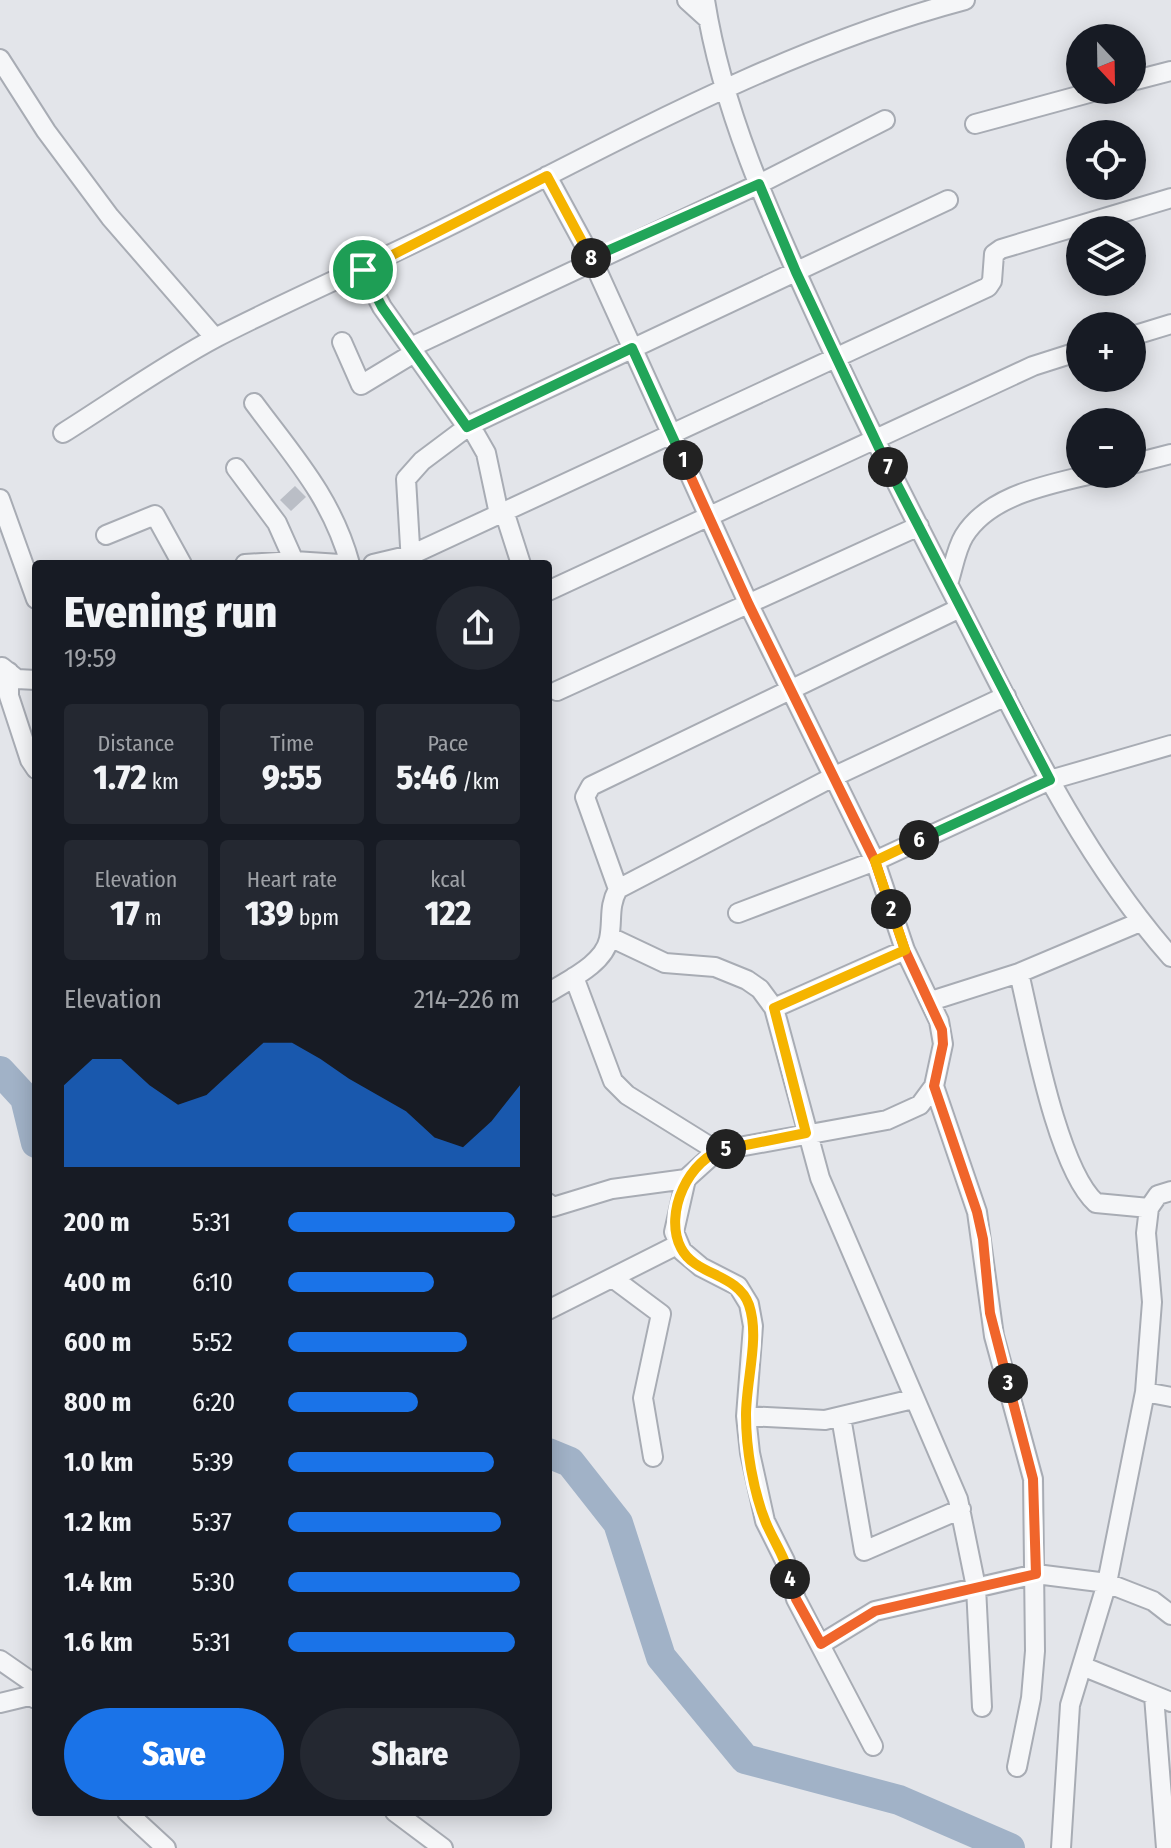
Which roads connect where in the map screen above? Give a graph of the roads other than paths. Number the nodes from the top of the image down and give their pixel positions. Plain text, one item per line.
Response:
1 (687, 0) edge
2 (705, 0) edge
3 (965, 0) edge
4 (708, 19) junction
5 (0, 59) edge
6 (1171, 71) edge
7 (1146, 77) edge
8 (725, 89) junction
9 (1066, 99) edge
10 (885, 120) dead end
11 (975, 124) dead end
12 (547, 176) junction
13 (759, 184) junction
14 (1171, 198) edge
15 (948, 200) dead end
16 (592, 259) junction
17 (363, 270) junction
18 (796, 272) junction
19 (1171, 324) edge
20 (1146, 332) edge
21 (215, 338) junction
22 (342, 342) dead end
23 (632, 348) junction
24 (412, 350) junction
25 (1066, 355) edge
26 (835, 357) junction
27 (254, 403) dead end
28 (469, 426) junction
29 (671, 432) junction
30 (63, 433) dead end
31 (874, 439) junction
32 (1171, 454) edge
33 (1146, 460) edge
34 (236, 468) dead end
35 (1066, 482) edge
36 (0, 499) edge
37 (501, 512) junction
38 (708, 517) junction
39 (919, 526) junction
40 (106, 535) dead end
41 (6, 547) edge
42 (180, 560) edge
43 (294, 560) edge
44 (349, 560) edge
45 (411, 560) edge
46 (519, 560) edge
47 (948, 584) junction
48 (552, 589) edge
49 (32, 592) edge
50 (749, 605) junction
51 (960, 608) junction
52 (4, 668) edge
53 (32, 680) edge
54 (794, 690) junction
55 (557, 691) dead end
56 (1006, 696) junction
57 (1171, 745) edge
58 (32, 763) edge
59 (835, 776) junction
60 (1050, 780) junction
61 (875, 861) junction
62 (618, 889) junction
63 (738, 913) dead end
64 (1140, 922) junction
65 (610, 937) junction
66 (905, 950) junction
67 (1171, 957) edge
68 (1019, 973) junction
69 (574, 977) junction
70 (552, 991) edge
71 (931, 1001) junction
72 (774, 1008) junction
73 (934, 1086) junction
74 (806, 1133) junction
75 (717, 1151) junction
76 (686, 1179) junction
77 (1171, 1191) edge
78 (552, 1206) edge
79 (1149, 1208) junction
80 (679, 1244) junction
81 (614, 1279) junction
82 (552, 1308) edge
83 (1145, 1392) junction
84 (1171, 1397) edge
85 (913, 1399) junction
86 (746, 1416) junction
87 (841, 1417) junction
88 (653, 1457) dead end
89 (961, 1509) junction
90 (1036, 1574) junction
91 (1107, 1583) junction
92 (976, 1587) junction
93 (1171, 1615) edge
94 (821, 1644) junction
95 (0, 1660) edge
96 (1082, 1666) junction
97 (32, 1682) edge
98 (32, 1697) edge
99 (1163, 1699) edge
100 (0, 1703) edge
101 (982, 1707) dead end
102 (873, 1746) dead end
103 (1017, 1767) dead end
104 (1166, 1803) edge
105 (131, 1816) edge
106 (400, 1816) edge
107 (166, 1848) edge
108 (443, 1848) edge
109 (1061, 1848) edge
110 (1166, 1848) edge

1 - 4 street
2 - 4 street
3 - 8 street
4 - 8 street
5 - 21 street
6 - 7 street
8 - 12 street
8 - 13 street
9 - 11 street
10 - 13 street
12 - 16 street
12 - 17 street
13 - 16 street
13 - 18 street
14 - 26 street
15 - 18 street
16 - 23 street
16 - 24 street
17 - 21 street
17 - 24 street
18 - 23 street
18 - 26 street
19 - 20 street
21 - 30 street
22 - 24 street
23 - 28 street
23 - 29 street
24 - 28 street
25 - 31 street
26 - 29 street
26 - 31 street
27 - 44 street
28 - 37 street
28 - 45 street
29 - 37 street
29 - 38 street
31 - 38 street
31 - 39 street
32 - 33 street
34 - 43 street
35 - 47 street
36 - 41 street
37 - 45 street
37 - 46 street
38 - 48 street
38 - 50 street
39 - 47 street
39 - 50 street
40 - 42 street
41 - 49 street
47 - 51 street
50 - 54 street
50 - 55 street
51 - 54 street
51 - 56 street
52 - 53 street
52 - 58 street
54 - 59 street
54 - 62 street
56 - 59 street
56 - 60 street
57 - 60 street
59 - 61 street
59 - 62 street
60 - 61 street
60 - 64 street
61 - 63 street
61 - 66 street
62 - 65 street
64 - 67 street
64 - 68 street
65 - 69 street
65 - 72 street
66 - 71 street
66 - 72 street
68 - 71 street
68 - 79 street
69 - 70 street
69 - 75 street
71 - 73 street
72 - 74 street
73 - 74 street
73 - 90 street
74 - 75 street
74 - 85 street
75 - 76 street
76 - 78 street
76 - 80 street
77 - 79 street
79 - 83 street
80 - 81 street
80 - 86 street
81 - 82 street
81 - 88 street
83 - 84 street
83 - 91 street
85 - 87 street
85 - 89 street
86 - 87 street
86 - 94 street
87 - 89 street
89 - 92 street
90 - 91 street
90 - 92 street
90 - 103 street
91 - 93 street
91 - 96 street
92 - 94 street
92 - 101 street
94 - 102 street
95 - 97 street
96 - 99 street
96 - 109 street
98 - 100 street
99 - 104 street
104 - 110 street
105 - 107 street
106 - 108 street

